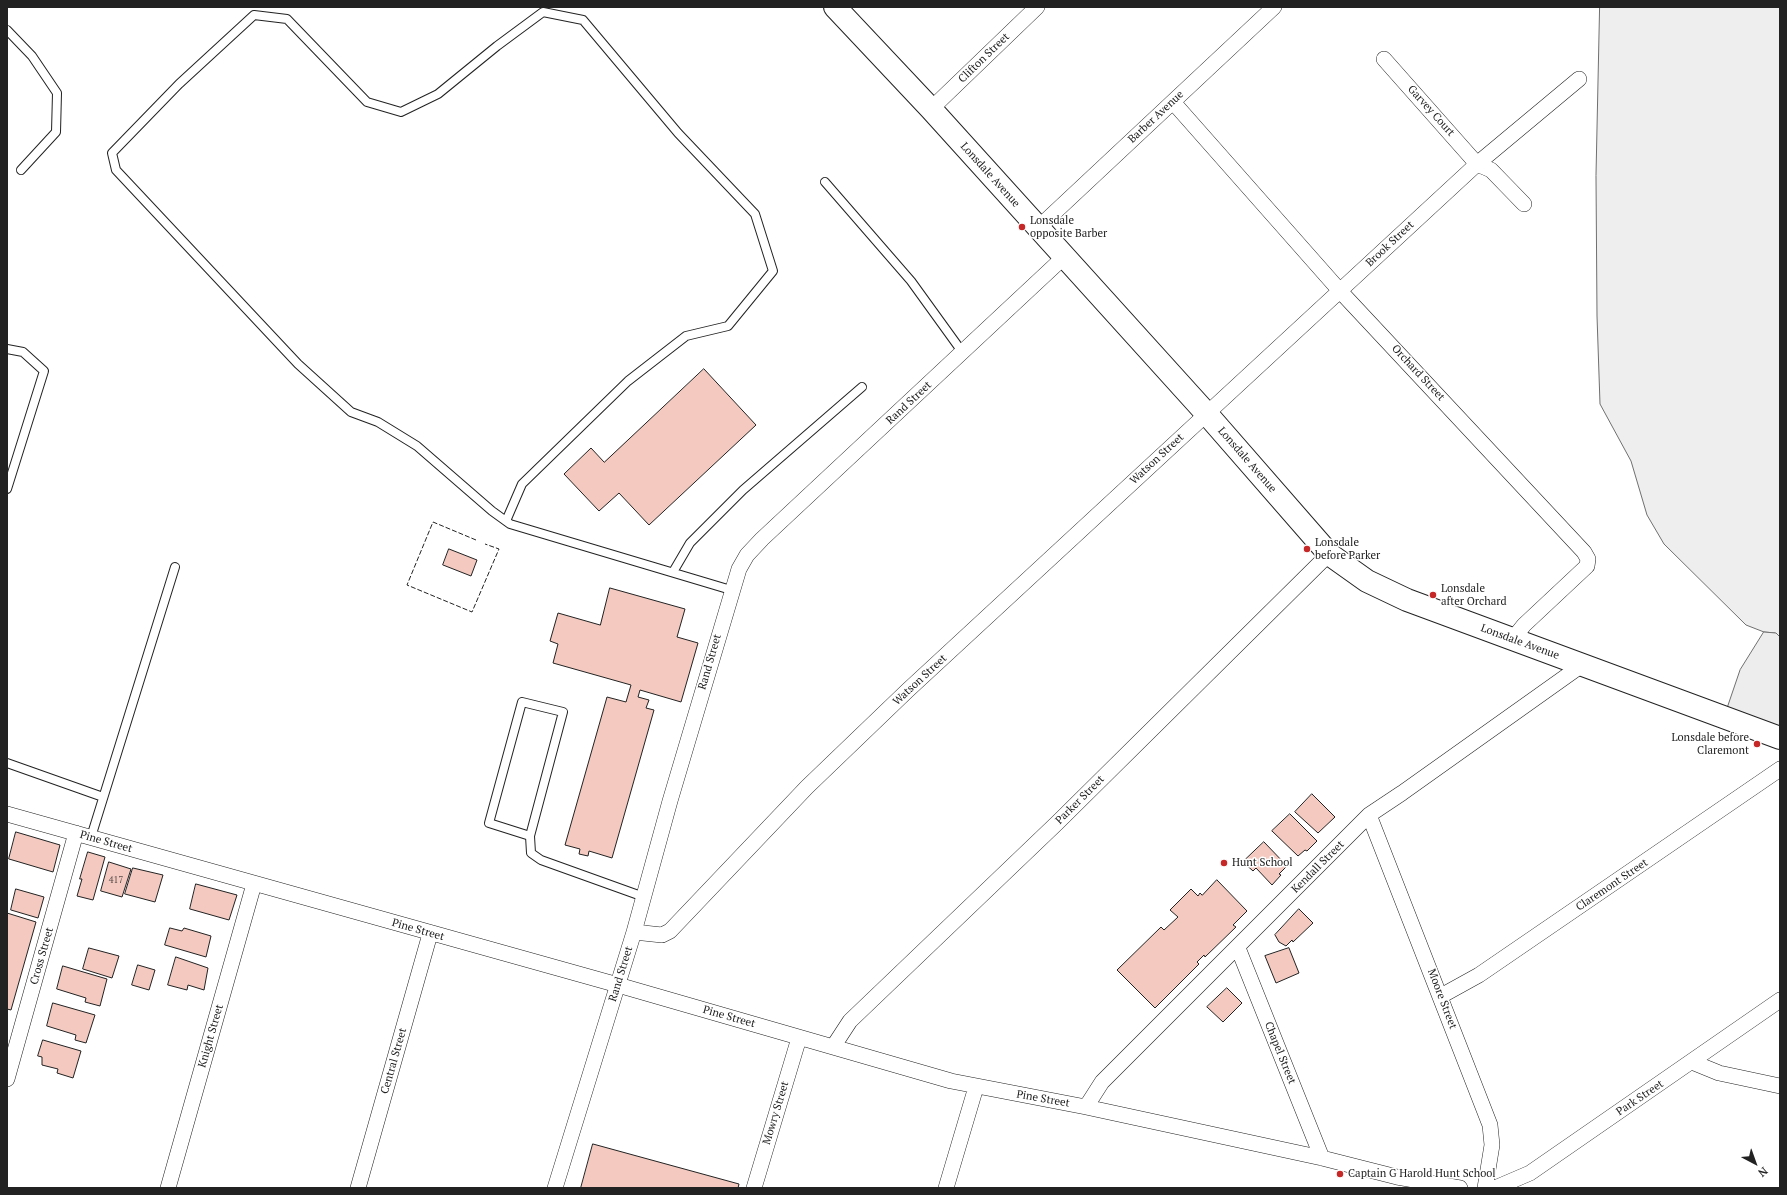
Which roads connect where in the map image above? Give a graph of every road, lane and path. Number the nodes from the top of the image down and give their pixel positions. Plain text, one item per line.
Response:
1 (834, 7) edge
2 (1037, 7) edge
3 (1274, 7) edge
4 (7, 30) edge
5 (1384, 59) dead end
6 (1578, 79) dead end
7 (1173, 102) junction
8 (931, 109) junction
9 (1477, 164) junction
10 (20, 170) dead end
11 (825, 182) dead end
12 (1524, 204) dead end
13 (1038, 228) junction
14 (1064, 257) junction
15 (1340, 291) junction
16 (7, 349) edge
17 (963, 353) junction
18 (862, 388) dead end
19 (1206, 413) junction
20 (7, 489) edge
21 (506, 521) junction
22 (1329, 554) junction
23 (175, 567) dead end
24 (673, 572) junction
25 (731, 590) junction
26 (1512, 640) junction
27 (1582, 665) junction
28 (1780, 738) edge
29 (7, 763) edge
30 (1780, 769) edge
31 (103, 797) junction
32 (7, 814) edge
33 (1369, 815) junction
34 (84, 835) junction
35 (530, 836) junction
36 (254, 884) junction
37 (644, 897) junction
38 (634, 932) junction
39 (430, 934) junction
40 (1238, 948) junction
41 (618, 985) junction
42 (1441, 996) junction
43 (1780, 1000) edge
44 (799, 1038) junction
45 (832, 1047) junction
46 (1692, 1062) junction
47 (7, 1079) edge
48 (1780, 1086) edge
49 (976, 1087) junction
50 (1086, 1107) junction
51 (1322, 1158) junction
52 (168, 1188) edge
53 (358, 1188) edge
54 (555, 1188) edge
55 (754, 1188) edge
56 (946, 1188) edge
57 (1460, 1188) edge
58 (1485, 1188) edge
59 (1495, 1188) edge

1 - 8 main road, Lonsdale Avenue
2 - 8 street, Clifton Street
3 - 7 street, Barber Avenue
4 - 10 lane
5 - 9 street, Garvey Court
6 - 9 street, Brook Street
7 - 13 street, Barber Avenue
7 - 15 street, Orchard Street
8 - 13 main road, Lonsdale Avenue
9 - 12 street, Garvey Court
9 - 15 street, Brook Street
11 - 17 lane
13 - 14 main road, Lonsdale Avenue
14 - 17 street, Rand Street
14 - 19 main road, Lonsdale Avenue
15 - 19 street, Brook Street
15 - 26 street, Orchard Street
16 - 20 lane
17 - 25 street, Rand Street
18 - 24 lane
19 - 22 main road, Lonsdale Avenue
19 - 38 street, Watson Street
21 - 21 lane
21 - 24 lane
22 - 26 main road, Lonsdale Avenue
22 - 45 street, Parker Street
23 - 31 lane
24 - 25 lane
25 - 37 street, Rand Street
26 - 27 main road, Lonsdale Avenue
27 - 28 main road, Lonsdale Avenue
27 - 33 street, Kendall Street
29 - 31 lane
30 - 42 street, Claremont Street
31 - 34 lane
32 - 34 street, Pine Street
33 - 40 street, Kendall Street
33 - 42 street, Moore Street
34 - 36 street, Pine Street
34 - 47 street, Cross Street
35 - 35 lane
35 - 37 lane
36 - 39 street, Pine Street
36 - 52 street, Knight Street
37 - 38 street, Rand Street
38 - 41 street, Rand Street
39 - 41 street, Pine Street
39 - 53 street, Central Street
40 - 50 street, Kendall Street
40 - 51 street, Chapel Street
41 - 44 street, Pine Street
41 - 54 street, Rand Street
42 - 58 street, Moore Street
43 - 46 street, Park Street
44 - 45 street, Pine Street
44 - 55 street, Mowry Street
45 - 49 street, Pine Street
46 - 48 street
46 - 59 street, Park Street
49 - 50 street, Pine Street
49 - 56 street
50 - 51 street, Pine Street
51 - 57 street, Pine Street

